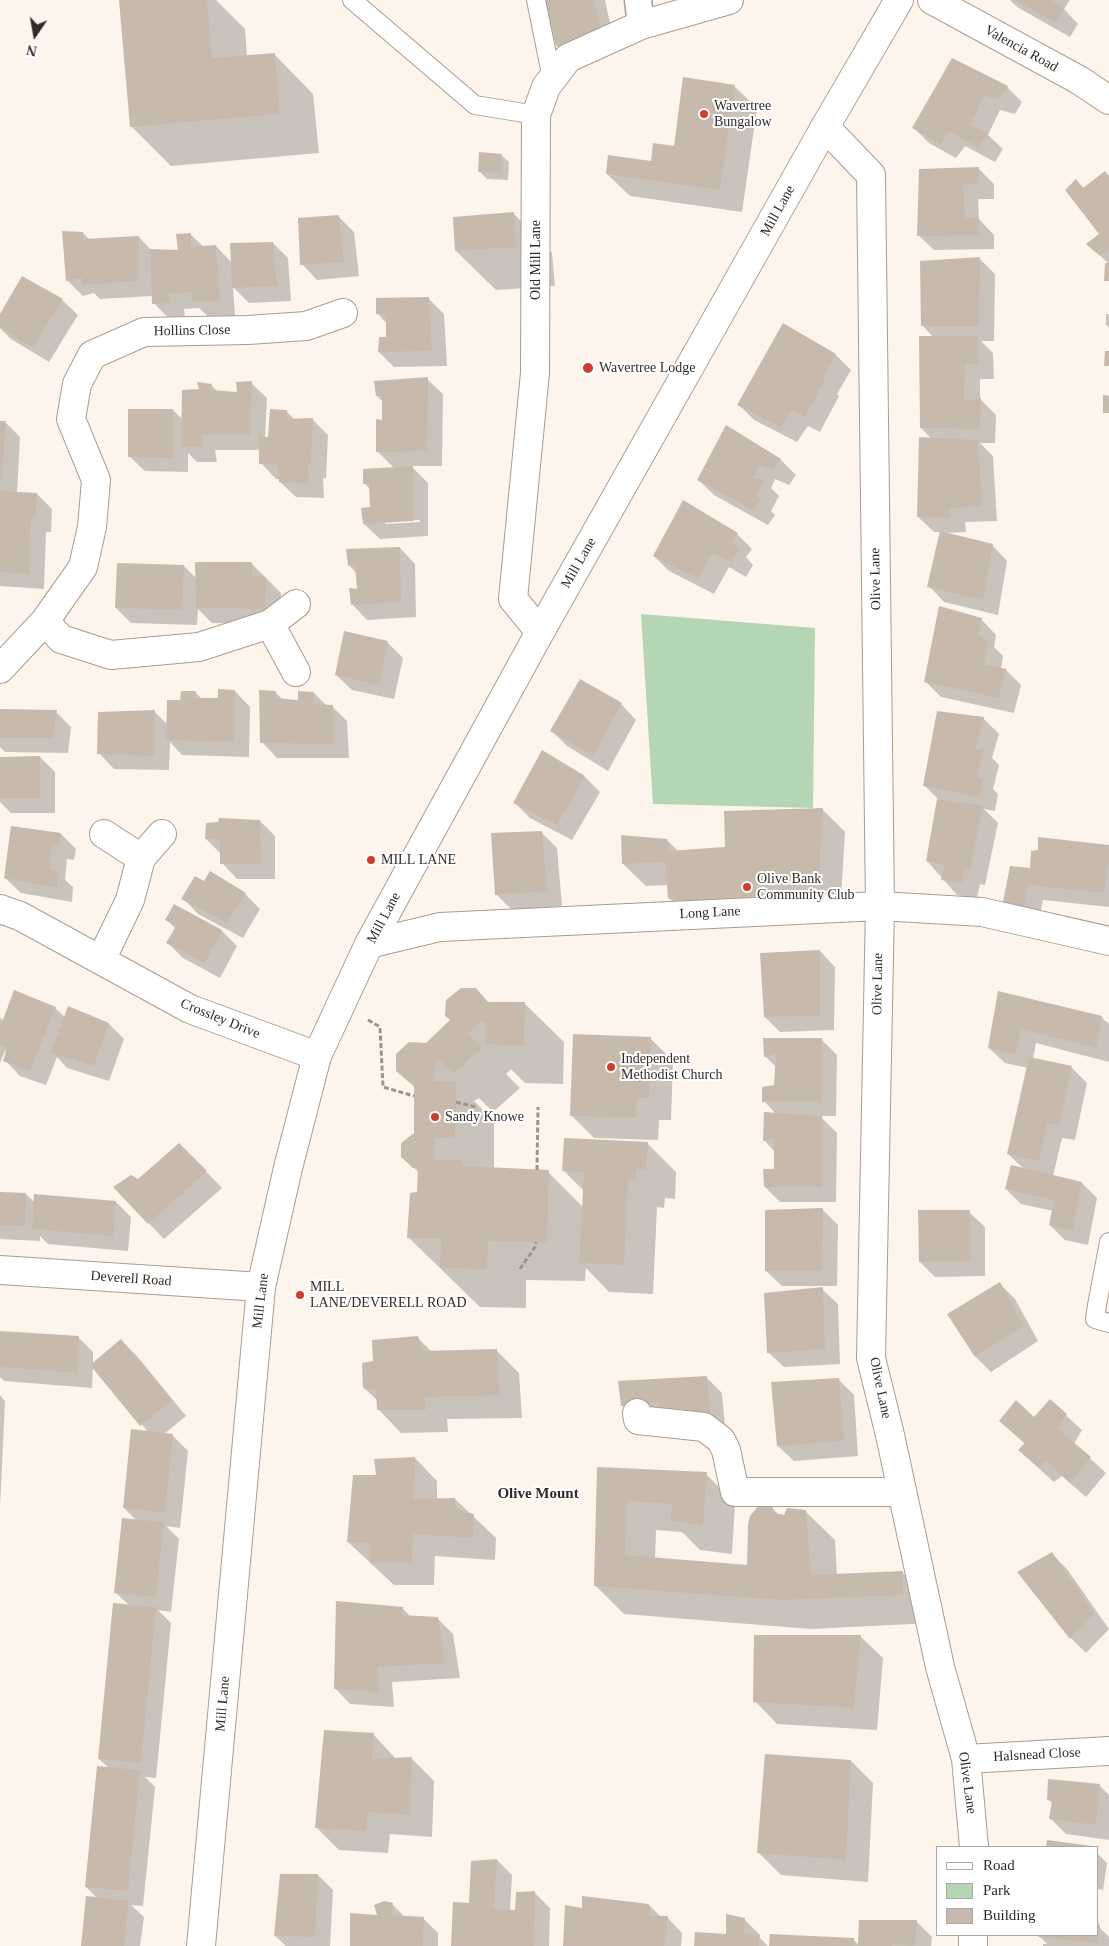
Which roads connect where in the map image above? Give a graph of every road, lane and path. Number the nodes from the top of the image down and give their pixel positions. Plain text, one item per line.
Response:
1 (352, 0) edge
2 (536, 0) edge
3 (729, 0) edge
4 (899, 0) edge
5 (932, 0) edge
6 (639, 13) edge
7 (552, 79) junction
8 (1109, 100) edge
9 (536, 115) junction
10 (825, 127) junction
11 (343, 313) dead end
12 (296, 604) dead end
13 (46, 621) junction
14 (270, 624) junction
15 (540, 632) junction
16 (0, 669) edge
17 (296, 672) dead end
18 (104, 834) dead end
19 (162, 834) dead end
20 (141, 858) junction
21 (880, 906) junction
22 (0, 909) edge
23 (1109, 941) edge
24 (370, 944) junction
25 (101, 960) junction
26 (341, 1005) junction
27 (318, 1056) junction
28 (414, 1096) dead end
29 (456, 1102) dead end
30 (476, 1107) dead end
31 (538, 1107) dead end
32 (537, 1170) dead end
33 (536, 1242) dead end
34 (1109, 1242) edge
35 (520, 1269) dead end
36 (0, 1270) edge
37 (261, 1287) junction
38 (1109, 1323) edge
39 (637, 1413) dead end
40 (902, 1492) junction
41 (1109, 1751) edge
42 (966, 1759) junction
43 (974, 1846) edge
44 (201, 1946) edge

1 - 9 lane
2 - 7 lane
3 - 6 street, Old Mill Lane
4 - 10 street, Mill Lane
5 - 8 street, Valencia Road
6 - 7 street, Old Mill Lane
7 - 9 street, Old Mill Lane
9 - 15 street, Old Mill Lane
10 - 15 street, Mill Lane
10 - 21 street, Olive Lane
11 - 13 street, Hollins Close
12 - 14 street
13 - 14 street
13 - 16 street, Hollins Close
14 - 17 street
15 - 24 street, Mill Lane
18 - 20 street
19 - 20 street
20 - 25 street
21 - 23 street, Long Lane
21 - 24 street, Long Lane
21 - 40 street, Olive Lane
22 - 25 street, Crossley Drive
24 - 26 street, Mill Lane
25 - 27 street, Crossley Drive
26 - 27 street, Mill Lane
26 - 28 path
27 - 37 street, Mill Lane
29 - 30 path
31 - 32 path
33 - 35 path
34 - 38 lane
36 - 37 street, Deverell Road
37 - 44 street, Mill Lane
39 - 40 street
40 - 42 street, Olive Lane
41 - 42 street, Halsnead Close
42 - 43 street, Olive Lane

